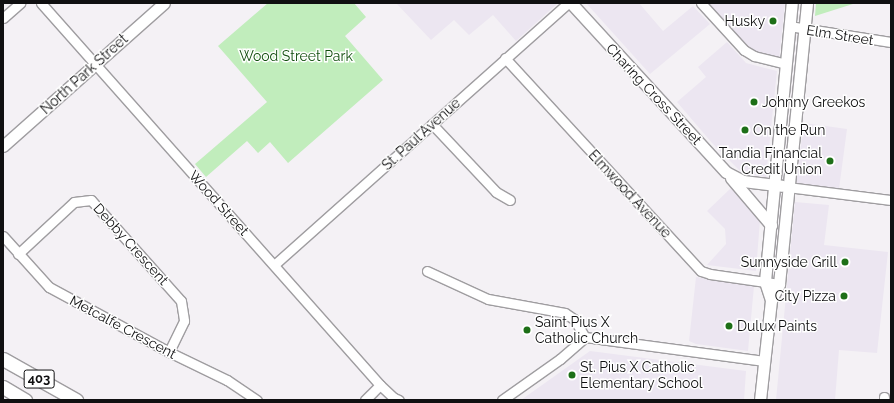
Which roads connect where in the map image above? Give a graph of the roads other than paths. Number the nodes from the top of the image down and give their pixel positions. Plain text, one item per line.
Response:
1 (20, 3) edge
2 (41, 3) edge
3 (164, 3) edge
4 (570, 3) edge
5 (700, 3) edge
6 (792, 3) edge
7 (807, 3) edge
8 (3, 18) edge
9 (789, 26) junction
10 (804, 29) junction
11 (891, 42) edge
12 (505, 58) junction
13 (95, 64) junction
14 (786, 64) junction
15 (432, 124) junction
16 (3, 146) edge
17 (726, 172) junction
18 (775, 185) junction
19 (788, 187) junction
20 (510, 200) dead end
21 (891, 200) edge
22 (771, 225) junction
23 (3, 236) edge
24 (18, 254) junction
25 (274, 265) junction
26 (427, 271) dead end
27 (765, 281) junction
28 (779, 284) junction
29 (770, 300) junction
30 (584, 337) junction
31 (170, 352) junction
32 (3, 359) edge
33 (764, 361) junction
34 (380, 385) junction
35 (3, 387) edge
36 (26, 400) edge
37 (76, 400) edge
38 (257, 400) edge
39 (365, 400) edge
40 (399, 400) edge
41 (502, 400) edge
42 (760, 400) edge

1 - 8 street
2 - 13 street, Wood Street
3 - 13 main road, North Park Street
4 - 12 street, St. Paul Avenue
4 - 17 main road, Charing Cross Street
5 - 14 street
6 - 9 main road
7 - 10 main road
9 - 10 street, Elm Street
9 - 14 main road
10 - 11 street, Elm Street
10 - 19 main road
12 - 15 street, St. Paul Avenue
12 - 27 street, Elmwood Avenue
13 - 16 main road, North Park Street
13 - 25 street, Wood Street
14 - 18 main road
15 - 20 street
15 - 25 street, St. Paul Avenue
17 - 18 main road, Charing Cross Street
17 - 22 main road
18 - 19 main road, Charing Cross Street
18 - 22 main road
19 - 21 street
19 - 28 main road
22 - 27 main road
23 - 24 street, Metcalfe Crescent
24 - 31 street, Metcalfe Crescent
24 - 31 street, Debby Crescent
25 - 34 street, Wood Street
26 - 30 street
27 - 28 street, Elmwood Avenue
27 - 29 main road
28 - 29 main road
29 - 33 main road
30 - 33 street
30 - 41 street
31 - 38 street, Metcalfe Crescent
32 - 37 highway, 403
33 - 42 main road
34 - 39 street
34 - 40 street, Wood Street
35 - 36 highway, 403

